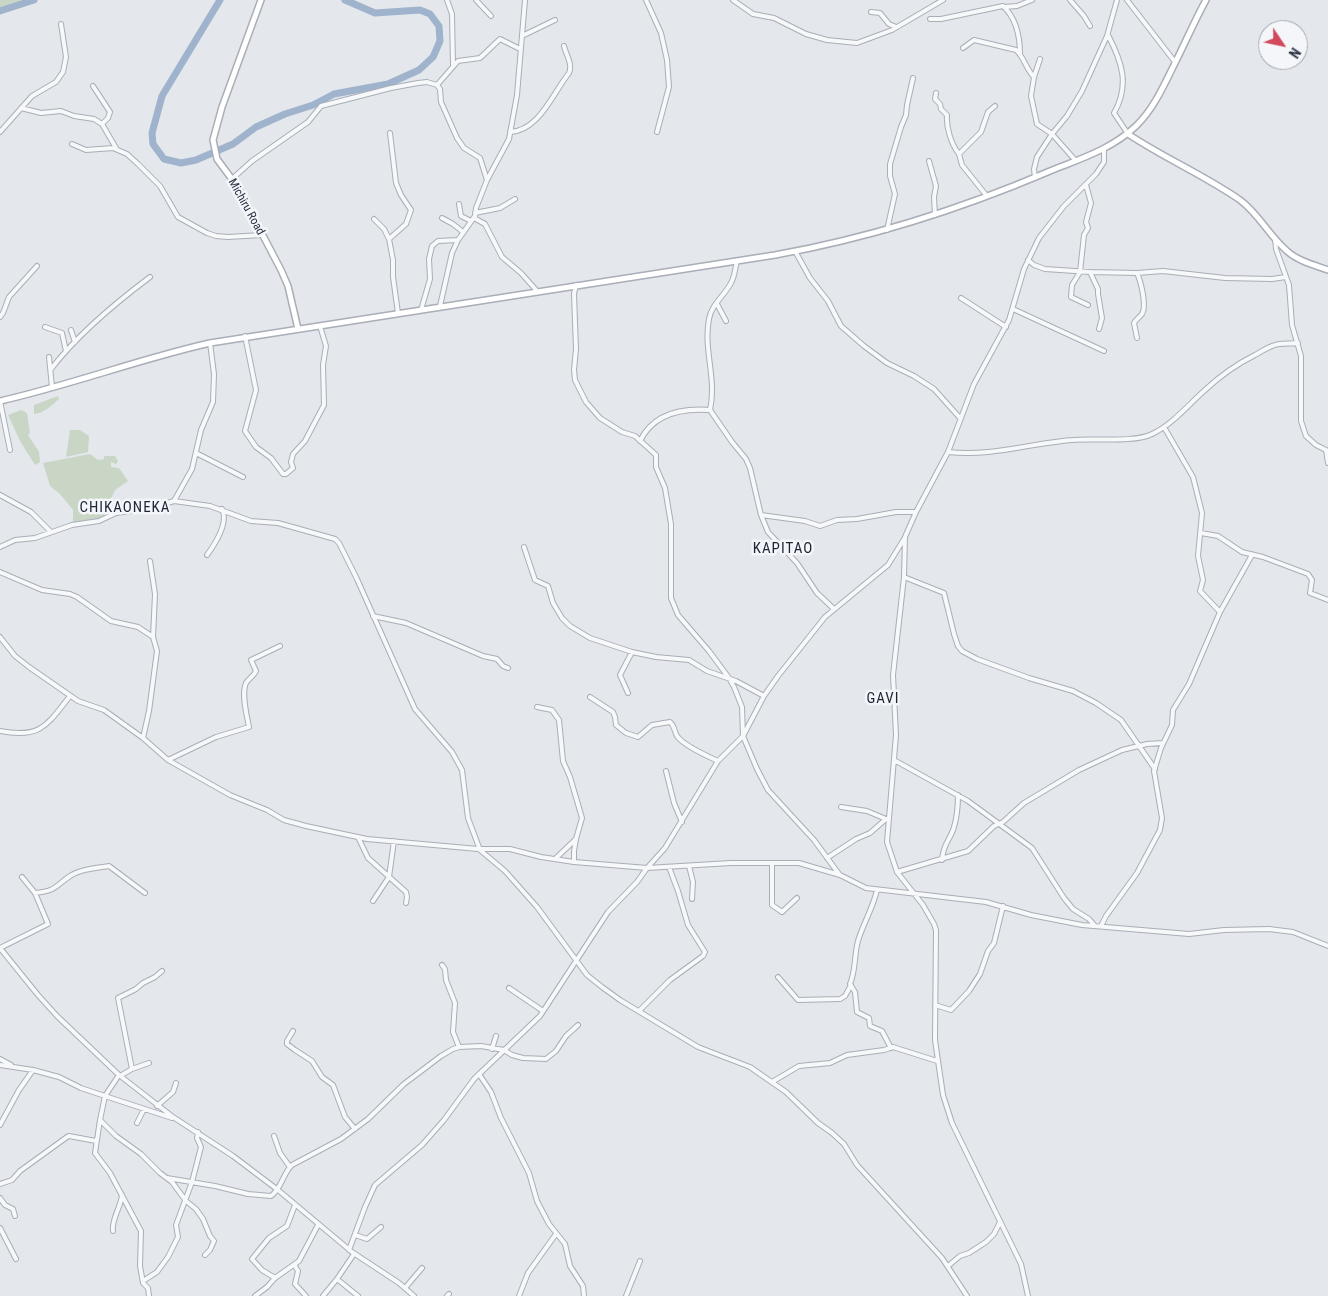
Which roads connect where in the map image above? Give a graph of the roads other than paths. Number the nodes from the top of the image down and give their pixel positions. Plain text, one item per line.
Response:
1 (261, 0) edge
2 (476, 0) edge
3 (525, 0) edge
4 (646, 0) edge
5 (733, 0) edge
6 (943, 0) edge
7 (1032, 0) edge
8 (1070, 0) edge
9 (1117, 0) edge
10 (1127, 0) edge
11 (1206, 0) edge
12 (448, 1) edge
13 (1004, 7) junction
14 (871, 12) dead end
15 (491, 16) dead end
16 (930, 19) dead end
17 (555, 20) dead end
18 (61, 24) dead end
19 (1090, 26) dead end
20 (896, 27) junction
21 (1108, 34) junction
22 (522, 36) junction
23 (564, 46) dead end
24 (963, 48) dead end
25 (520, 49) junction
26 (1020, 54) junction
27 (1040, 59) dead end
28 (1175, 62) junction
29 (453, 65) junction
30 (913, 78) dead end
31 (1034, 78) junction
32 (437, 85) junction
33 (93, 86) dead end
34 (936, 93) dead end
35 (995, 106) dead end
36 (21, 108) junction
37 (102, 124) junction
38 (0, 132) edge
39 (510, 132) junction
40 (657, 132) dead end
41 (390, 133) dead end
42 (1052, 134) junction
43 (1128, 134) junction
44 (72, 144) dead end
45 (116, 148) junction
46 (1104, 149) junction
47 (959, 154) junction
48 (929, 161) dead end
49 (1076, 161) junction
50 (1035, 178) junction
51 (232, 179) junction
52 (487, 180) junction
53 (1086, 185) junction
54 (986, 196) junction
55 (516, 200) dead end
56 (459, 204) dead end
57 (935, 215) junction
58 (473, 217) junction
59 (442, 218) dead end
60 (374, 219) dead end
61 (887, 230) junction
62 (463, 232) junction
63 (262, 236) junction
64 (1274, 237) junction
65 (389, 239) junction
66 (458, 240) junction
67 (795, 251) junction
68 (1028, 260) junction
69 (736, 261) junction
70 (37, 266) dead end
71 (1328, 270) edge
72 (1080, 272) junction
73 (1090, 272) junction
74 (1138, 273) junction
75 (150, 277) dead end
76 (1286, 277) junction
77 (576, 285) junction
78 (537, 291) junction
79 (961, 298) dead end
80 (717, 304) junction
81 (1088, 305) dead end
82 (440, 306) junction
83 (1013, 309) junction
84 (421, 310) junction
85 (398, 313) junction
86 (0, 317) edge
87 (726, 321) dead end
88 (320, 326) junction
89 (45, 327) dead end
90 (1006, 327) junction
91 (298, 329) junction
92 (1099, 329) dead end
93 (71, 330) dead end
94 (245, 336) junction
95 (1137, 338) dead end
96 (75, 342) junction
97 (210, 343) junction
98 (1298, 343) junction
99 (66, 351) junction
100 (1104, 351) dead end
101 (49, 357) dead end
102 (51, 369) junction
103 (52, 387) junction
104 (0, 401) edge
105 (710, 410) junction
106 (960, 418) junction
107 (1164, 427) junction
108 (643, 434) junction
109 (635, 436) junction
110 (640, 441) junction
111 (10, 450) dead end
112 (1327, 450) edge
113 (948, 452) junction
114 (196, 453) junction
115 (1328, 463) edge
116 (243, 477) dead end
117 (0, 495) edge
118 (174, 501) junction
119 (222, 509) junction
120 (916, 512) junction
121 (761, 515) junction
122 (51, 532) junction
123 (1201, 533) junction
124 (905, 537) junction
125 (0, 547) edge
126 (524, 547) dead end
127 (207, 555) dead end
128 (1252, 555) junction
129 (150, 561) dead end
130 (0, 572) edge
131 (904, 577) junction
132 (1328, 600) edge
133 (834, 609) junction
134 (1220, 612) junction
135 (373, 616) junction
136 (0, 637) edge
137 (153, 637) junction
138 (280, 646) dead end
139 (632, 652) junction
140 (508, 668) dead end
141 (729, 678) junction
142 (628, 693) dead end
143 (70, 696) junction
144 (764, 696) junction
145 (590, 697) dead end
146 (537, 708) dead end
147 (0, 731) edge
148 (743, 736) junction
149 (143, 738) junction
150 (1163, 743) junction
151 (1138, 746) junction
152 (168, 760) junction
153 (894, 760) junction
154 (718, 761) junction
155 (1155, 769) junction
156 (666, 771) dead end
157 (958, 795) junction
158 (841, 807) dead end
159 (887, 819) junction
160 (682, 822) junction
161 (998, 823) junction
162 (358, 837) junction
163 (576, 839) junction
164 (394, 841) junction
165 (478, 848) junction
166 (827, 858) junction
167 (555, 859) junction
168 (942, 860) junction
169 (574, 862) junction
170 (772, 864) junction
171 (689, 866) junction
172 (647, 868) junction
173 (669, 868) junction
174 (898, 872) junction
175 (840, 875) junction
176 (22, 877) dead end
177 (389, 877) junction
178 (877, 890) junction
179 (35, 893) junction
180 (145, 893) dead end
181 (914, 893) junction
182 (796, 898) dead end
183 (692, 899) dead end
184 (372, 901) dead end
185 (406, 903) dead end
186 (1003, 906) junction
187 (1095, 926) junction
188 (1101, 926) junction
189 (1328, 946) edge
190 (0, 948) edge
191 (576, 961) junction
192 (442, 965) dead end
193 (162, 972) dead end
194 (778, 978) dead end
195 (851, 984) junction
196 (510, 988) dead end
197 (935, 1006) junction
198 (543, 1011) junction
199 (640, 1011) junction
200 (578, 1025) dead end
201 (293, 1032) dead end
202 (496, 1036) dead end
203 (459, 1047) junction
204 (891, 1048) junction
205 (492, 1049) junction
206 (504, 1050) junction
207 (0, 1059) edge
208 (937, 1061) junction
209 (149, 1063) dead end
210 (0, 1065) edge
211 (14, 1067) junction
212 (132, 1069) junction
213 (33, 1070) junction
214 (479, 1074) junction
215 (120, 1076) junction
216 (772, 1082) junction
217 (176, 1083) dead end
218 (105, 1096) junction
219 (157, 1106) junction
220 (144, 1109) junction
221 (100, 1120) junction
222 (176, 1120) junction
223 (137, 1123) dead end
224 (0, 1125) edge
225 (355, 1129) junction
226 (198, 1132) junction
227 (274, 1136) dead end
228 (96, 1141) junction
229 (290, 1167) junction
230 (167, 1178) junction
231 (192, 1182) junction
232 (0, 1184) edge
233 (278, 1190) junction
234 (122, 1195) junction
235 (0, 1198) edge
236 (186, 1201) junction
237 (295, 1205) junction
238 (15, 1216) dead end
239 (1000, 1222) junction
240 (318, 1225) junction
241 (381, 1227) dead end
242 (0, 1228) edge
243 (113, 1232) dead end
244 (556, 1234) junction
245 (355, 1235) junction
246 (349, 1250) junction
247 (354, 1254) junction
248 (205, 1255) dead end
249 (16, 1259) dead end
250 (640, 1261) dead end
251 (295, 1266) junction
252 (948, 1266) junction
253 (422, 1268) dead end
254 (275, 1278) junction
255 (336, 1278) junction
256 (142, 1281) junction
257 (406, 1288) junction
258 (149, 1296) edge
259 (255, 1296) edge
260 (306, 1296) edge
261 (323, 1296) edge
262 (358, 1296) edge
263 (414, 1296) edge
264 (520, 1296) edge
265 (584, 1296) edge
266 (626, 1296) edge
267 (967, 1296) edge
268 (1028, 1296) edge

1 - 51 main road, Michiru Road
2 - 15 street
3 - 22 street
4 - 40 street
5 - 20 street
6 - 20 street
7 - 13 street
8 - 19 street
9 - 21 street
10 - 28 street
11 - 28 main road
12 - 29 street
13 - 16 street
13 - 26 street
14 - 20 street
17 - 22 street
18 - 36 street
21 - 42 street
21 - 43 street
22 - 25 street
23 - 39 street
24 - 26 street
25 - 29 street
25 - 39 street
26 - 31 street
27 - 31 street
28 - 43 main road
29 - 32 street
30 - 61 street
31 - 42 street
32 - 51 street
32 - 52 street
33 - 37 street
34 - 47 street
35 - 47 street
36 - 37 street
36 - 38 street
37 - 45 street
39 - 52 street
41 - 65 street
42 - 49 street
42 - 50 street
43 - 46 main road
43 - 64 main road
44 - 45 street
45 - 63 street
46 - 49 main road
46 - 53 street
47 - 54 street
48 - 57 street
49 - 50 main road
50 - 54 main road
51 - 63 main road, Michiru Road
52 - 58 street
53 - 68 street
53 - 72 street
54 - 57 main road
55 - 58 street
56 - 58 street
57 - 61 main road
58 - 62 street
58 - 78 street
59 - 62 street
60 - 65 street
61 - 67 main road
62 - 66 street
63 - 91 main road, Michiru Road
64 - 71 main road
64 - 76 street
65 - 85 street
66 - 82 street
66 - 84 street
67 - 69 main road
67 - 106 street
68 - 72 street
68 - 83 street
69 - 77 main road
69 - 80 street
70 - 86 street
72 - 73 street
72 - 81 street
73 - 74 street
73 - 92 street
74 - 76 street
74 - 95 street
75 - 96 street
76 - 98 street
77 - 78 main road
77 - 109 street
78 - 82 main road
79 - 90 street
80 - 87 street
80 - 105 street
82 - 84 main road
83 - 90 street
83 - 100 street
84 - 85 main road
85 - 88 main road
88 - 91 main road
88 - 94 street
89 - 99 street
90 - 106 street
91 - 94 main road
93 - 96 street
94 - 97 main road
96 - 99 street
97 - 103 main road
97 - 114 street
98 - 107 street
98 - 112 street
99 - 102 street
101 - 102 street
102 - 103 street
103 - 104 main road
104 - 111 street
105 - 108 street
105 - 121 street
106 - 113 street
107 - 113 street
107 - 123 street
108 - 109 street
108 - 110 street
109 - 110 street
110 - 141 street
112 - 115 street
113 - 120 street
114 - 116 street
114 - 118 street
117 - 122 street
118 - 119 street
118 - 122 street
119 - 127 street
119 - 135 street
120 - 121 street
120 - 124 street
121 - 133 street
122 - 125 street
123 - 128 street
123 - 134 street
124 - 131 street
124 - 133 street
126 - 139 street
128 - 132 street
128 - 134 street
129 - 137 street
130 - 137 street
131 - 151 street
131 - 153 street
133 - 144 street
134 - 150 street
135 - 140 street
135 - 165 street
136 - 143 street
137 - 149 street
138 - 152 street
139 - 141 street
139 - 142 street
141 - 144 street
141 - 148 street
143 - 147 street
143 - 149 street
144 - 148 street
145 - 154 street
146 - 163 street
148 - 154 street
148 - 166 street
149 - 152 street
150 - 151 street
150 - 155 street
151 - 155 street
151 - 161 street
152 - 162 street
153 - 157 street
153 - 159 street
154 - 160 street
155 - 188 street
156 - 160 street
157 - 161 street
157 - 168 street
158 - 159 street
159 - 166 street
159 - 174 street
160 - 172 street
161 - 168 street
161 - 187 street
162 - 164 street
162 - 177 street
163 - 167 street
163 - 169 street
164 - 165 street
164 - 177 street
165 - 167 street
165 - 191 street
166 - 175 street
167 - 169 street
168 - 174 street
169 - 172 street
170 - 171 street
170 - 175 street
170 - 182 street
171 - 173 street
171 - 183 street
172 - 173 street
172 - 191 street
173 - 199 street
174 - 181 street
175 - 178 street
176 - 179 street
177 - 184 street
177 - 185 street
178 - 181 street
178 - 195 street
179 - 180 street
179 - 190 street
181 - 186 street
181 - 197 street
186 - 187 street
186 - 197 street
187 - 188 street
188 - 189 street
190 - 215 street
191 - 198 street
191 - 199 street
192 - 203 street
193 - 212 street
194 - 195 street
195 - 204 street
196 - 198 street
197 - 208 street
198 - 206 street
199 - 216 street
200 - 206 street
201 - 225 street
202 - 205 street
203 - 205 street
203 - 225 street
204 - 208 street
204 - 216 street
205 - 206 street
206 - 214 street
207 - 211 street
208 - 239 street
209 - 212 street
210 - 211 street
211 - 213 street
212 - 215 street
213 - 218 street
213 - 224 street
214 - 244 street
214 - 245 street
215 - 218 street
215 - 219 street
216 - 252 street
217 - 219 street
218 - 220 street
218 - 221 street
219 - 222 street
220 - 222 street
220 - 223 street
221 - 228 street
221 - 230 street
222 - 226 street
225 - 229 street
226 - 231 street
226 - 233 street
227 - 229 street
228 - 232 street
228 - 234 street
229 - 233 street
230 - 231 street
230 - 236 street
231 - 233 street
231 - 236 street
233 - 237 street
234 - 243 street
234 - 256 street
235 - 238 street
236 - 248 street
236 - 256 street
237 - 240 street
237 - 254 street
239 - 252 street
239 - 268 street
240 - 246 street
240 - 251 street
241 - 245 street
242 - 249 street
244 - 264 street
244 - 265 street
245 - 246 street
246 - 247 street
247 - 255 street
247 - 257 street
250 - 266 street
251 - 254 street
251 - 260 street
252 - 267 street
253 - 257 street
254 - 259 street
255 - 261 street
255 - 262 street
256 - 258 street
257 - 263 street

